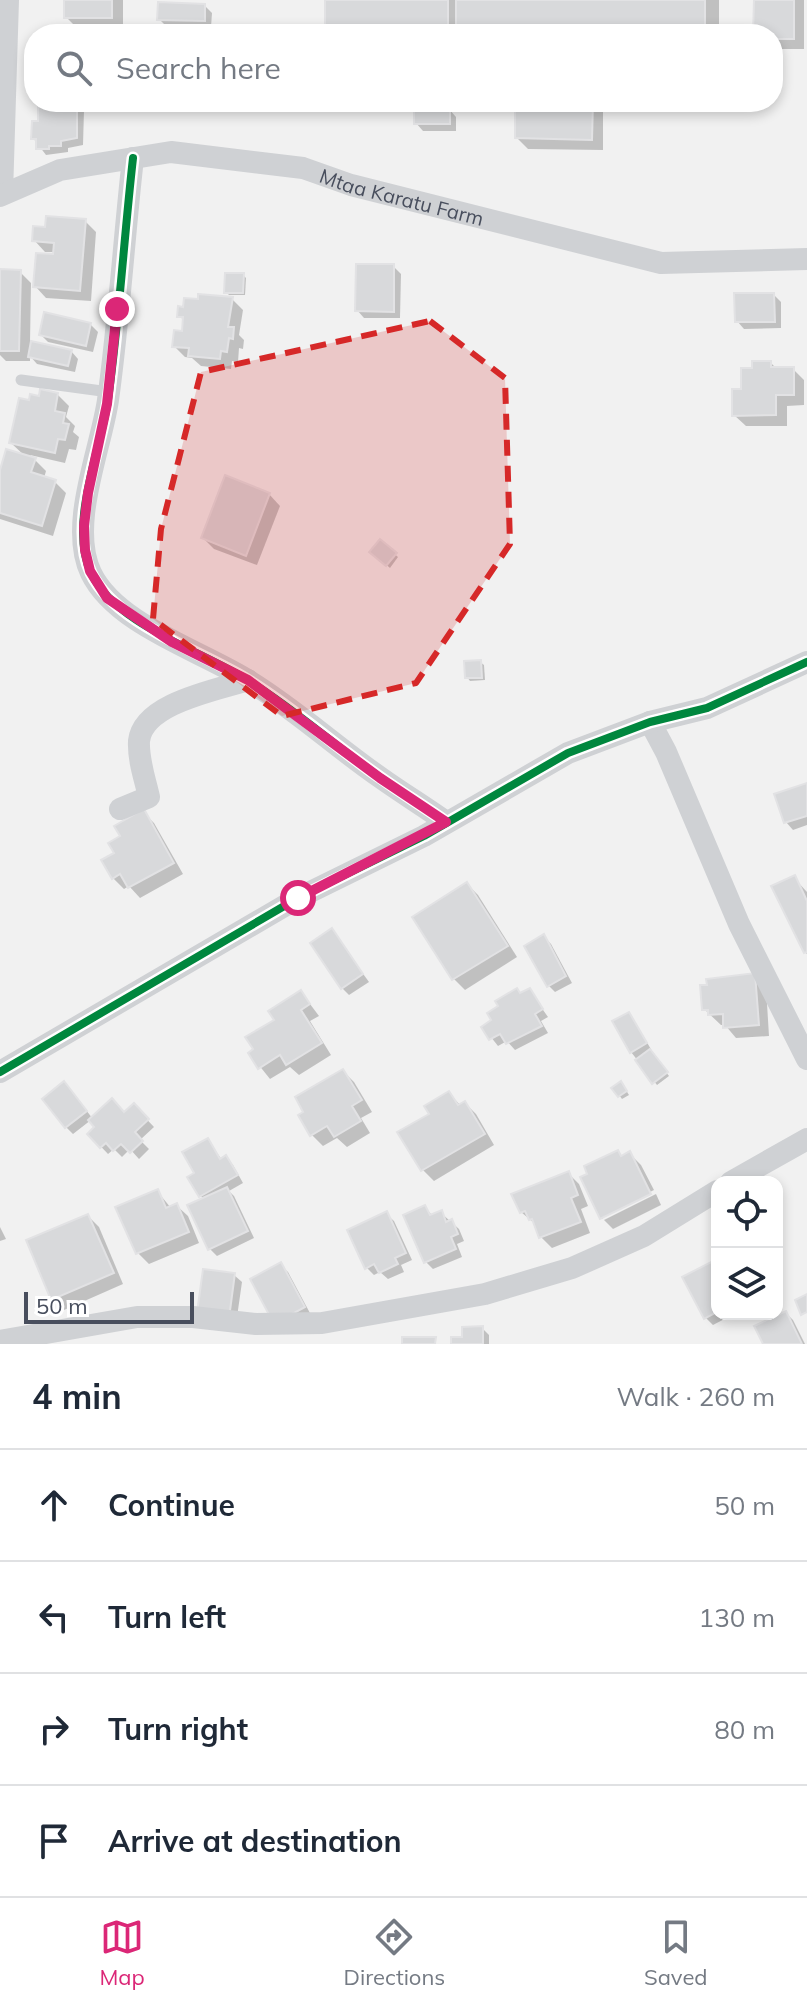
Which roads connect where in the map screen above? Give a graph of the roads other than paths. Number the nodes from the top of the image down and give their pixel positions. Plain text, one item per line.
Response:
1 (8, 0) edge
2 (133, 158) junction
3 (1, 195) edge
4 (807, 259) edge
5 (21, 380) dead end
6 (109, 392) junction
7 (807, 664) edge
8 (248, 680) junction
9 (650, 722) junction
10 (120, 809) dead end
11 (446, 822) junction
12 (807, 1059) edge
13 (0, 1072) edge
14 (807, 1139) edge
15 (742, 1176) edge
16 (711, 1195) edge
17 (0, 1341) edge

1 - 3 street
2 - 3 street, Mtaa Karatu Farm
2 - 4 street, Mtaa Karatu Farm
2 - 6 street
5 - 6 lane
6 - 8 street
7 - 9 street
8 - 10 street
8 - 11 street
9 - 11 street
9 - 12 street
11 - 13 street
14 - 15 street
16 - 17 street

